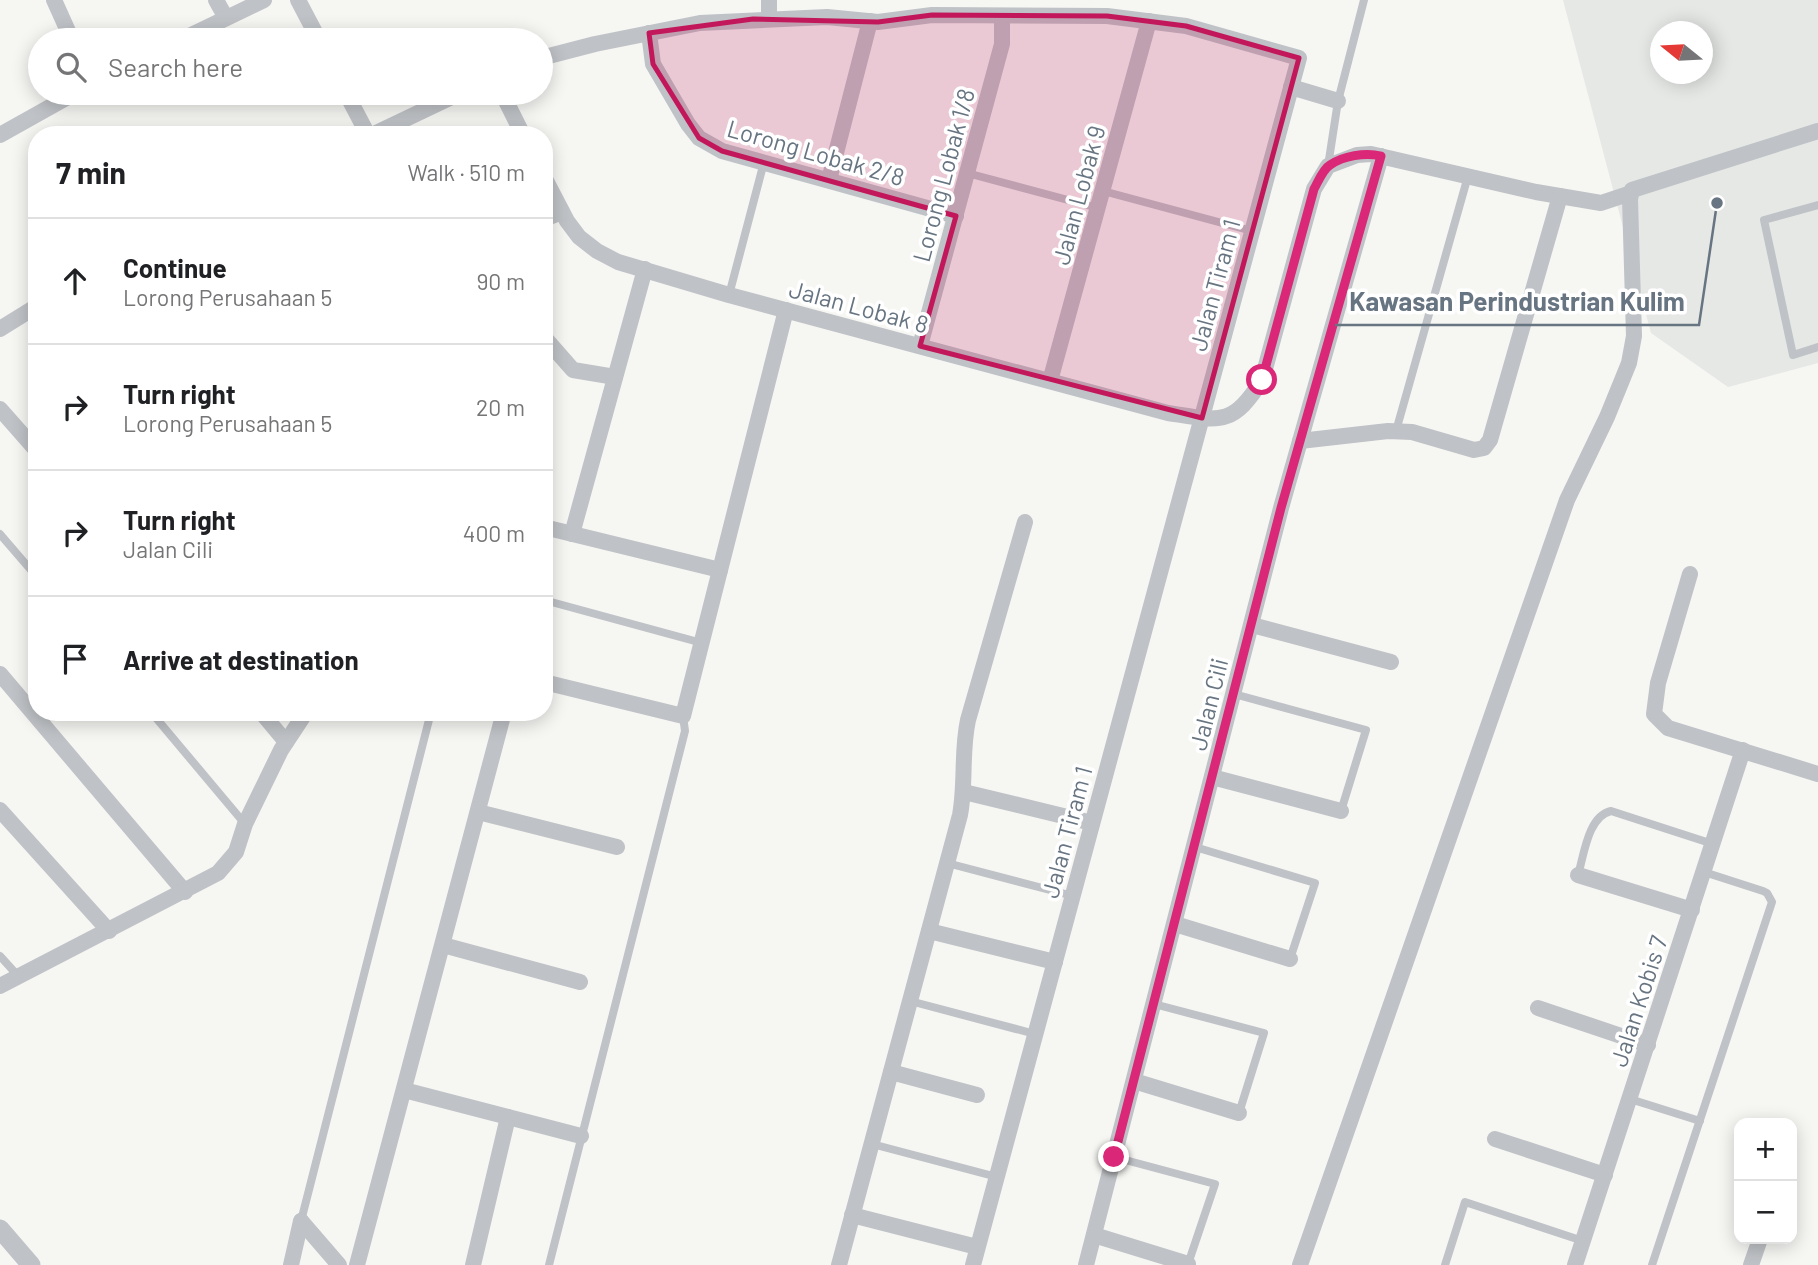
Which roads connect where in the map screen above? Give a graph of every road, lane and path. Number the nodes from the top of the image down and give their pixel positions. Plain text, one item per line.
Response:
1 (54, 0) edge
2 (216, 0) edge
3 (264, 0) edge
4 (298, 0) edge
5 (769, 0) edge
6 (1364, 0) edge
7 (1002, 16) junction
8 (226, 18) junction
9 (769, 19) junction
10 (870, 21) junction
11 (1149, 22) junction
12 (67, 28) edge
13 (206, 28) edge
14 (313, 28) edge
15 (649, 33) junction
16 (553, 55) edge
17 (1292, 87) junction
18 (1338, 102) junction
19 (54, 105) edge
20 (353, 105) edge
21 (434, 105) edge
22 (508, 105) edge
23 (365, 126) edge
24 (389, 126) edge
25 (518, 126) edge
26 (1818, 131) edge
27 (0, 135) edge
28 (1381, 156) junction
29 (764, 162) junction
30 (1328, 166) junction
31 (967, 173) junction
32 (1468, 176) junction
33 (829, 180) junction
34 (1103, 191) junction
35 (1632, 192) junction
36 (553, 194) edge
37 (1560, 196) junction
38 (1818, 205) edge
39 (1098, 208) junction
40 (562, 212) junction
41 (553, 216) edge
42 (956, 216) junction
43 (1252, 231) junction
44 (645, 269) junction
45 (729, 295) junction
46 (786, 310) junction
47 (28, 311) edge
48 (0, 329) edge
49 (920, 346) junction
50 (553, 347) edge
51 (1818, 347) edge
52 (615, 377) junction
53 (1050, 381) junction
54 (0, 409) edge
55 (1202, 418) junction
56 (1396, 431) junction
57 (28, 442) edge
58 (1300, 442) junction
59 (1025, 522) dead end
60 (553, 529) edge
61 (0, 534) edge
62 (572, 534) junction
63 (28, 567) edge
64 (720, 570) junction
65 (1690, 575) dead end
66 (553, 602) edge
67 (1252, 625) junction
68 (702, 643) junction
69 (1391, 662) dead end
70 (0, 674) edge
71 (553, 684) edge
72 (1234, 694) junction
73 (28, 707) edge
74 (683, 716) junction
75 (40, 721) edge
76 (159, 721) edge
77 (268, 721) edge
78 (300, 721) edge
79 (429, 721) edge
80 (502, 721) edge
81 (286, 742) junction
82 (1743, 750) junction
83 (1818, 774) edge
84 (1212, 778) junction
85 (964, 792) junction
86 (0, 810) edge
87 (478, 811) junction
88 (1341, 811) joint
89 (1092, 823) junction
90 (245, 824) junction
91 (1713, 845) junction
92 (617, 847) dead end
93 (1195, 847) junction
94 (947, 863) junction
95 (1704, 872) junction
96 (1578, 875) joint
97 (185, 892) junction
98 (1073, 896) junction
99 (1692, 910) junction
100 (1175, 924) junction
101 (109, 931) junction
102 (929, 931) junction
103 (443, 945) junction
104 (0, 956) edge
105 (1290, 959) joint
106 (1055, 962) junction
107 (19, 977) junction
108 (580, 982) dead end
109 (0, 986) edge
110 (910, 1001) junction
111 (1154, 1004) junction
112 (1538, 1008) dead end
113 (1035, 1034) junction
114 (1648, 1045) junction
115 (891, 1072) junction
116 (1134, 1081) junction
117 (404, 1090) junction
118 (977, 1095) dead end
119 (1630, 1099) junction
120 (1239, 1113) joint
121 (508, 1117) junction
122 (1700, 1121) junction
123 (581, 1136) junction
124 (1495, 1139) dead end
125 (872, 1144) junction
126 (1114, 1157) junction
127 (1605, 1175) junction
128 (997, 1177) junction
129 (852, 1215) junction
130 (301, 1221) junction
131 (0, 1229) edge
132 (1094, 1235) junction
133 (1583, 1241) junction
134 (1758, 1244) edge
135 (977, 1247) junction
136 (1188, 1264) edge
137 (31, 1265) edge
138 (290, 1265) edge
139 (339, 1265) edge
140 (357, 1265) edge
141 (472, 1265) edge
142 (549, 1265) edge
143 (839, 1265) edge
144 (973, 1265) edge
145 (1086, 1265) edge
146 (1300, 1265) edge
147 (1445, 1265) edge
148 (1575, 1265) edge
149 (1652, 1265) edge
150 (1751, 1265) edge

1 - 12 street
2 - 8 street
3 - 8 street
4 - 14 street
5 - 9 street
6 - 18 lane
7 - 10 street, Jalan Tiram 1
7 - 11 street, Jalan Tiram 1
7 - 31 street, Lorong Lobak 1/8
8 - 13 street
9 - 10 street, Jalan Tiram 1
9 - 15 street, Jalan Tiram 1
10 - 33 street
11 - 17 street, Jalan Tiram 1
11 - 34 street, Jalan Lobak 9
15 - 16 street, Jalan Tiram 1
15 - 29 street, Lorong Lobak 2/8
17 - 18 street
17 - 43 street, Jalan Tiram 1
18 - 30 lane
19 - 27 street
20 - 23 street
21 - 24 street
22 - 25 street
26 - 35 street
28 - 30 street
28 - 32 street
28 - 58 street, Jalan Cili
29 - 33 street, Lorong Lobak 2/8
29 - 45 lane
30 - 55 street, Jalan Lobak 8
31 - 39 lane
31 - 42 street, Lorong Lobak 1/8
32 - 37 street
32 - 56 lane
33 - 42 street, Lorong Lobak 2/8
34 - 39 street, Jalan Lobak 9
34 - 43 lane
35 - 37 street
35 - 146 street
36 - 40 street, Jalan Lobak 8
37 - 56 street
38 - 51 lane
39 - 53 street, Jalan Lobak 9
40 - 41 street
40 - 44 street, Jalan Lobak 8
42 - 49 street, Lorong Lobak 1/8
43 - 55 street, Jalan Tiram 1
44 - 45 street, Jalan Lobak 8
44 - 52 street
45 - 46 street, Jalan Lobak 8
46 - 49 street, Jalan Lobak 8
46 - 64 street
47 - 48 street
49 - 53 street, Jalan Lobak 8
50 - 52 street
52 - 62 street
53 - 55 street, Jalan Lobak 8
54 - 57 street
55 - 89 street, Jalan Tiram 1
56 - 58 street
58 - 67 street, Jalan Cili
59 - 85 street
60 - 62 street
61 - 63 lane
62 - 64 street
64 - 68 street
65 - 82 street
66 - 68 lane
67 - 69 street
67 - 72 street, Jalan Cili
68 - 74 street
70 - 73 street
71 - 74 street
72 - 84 street, Jalan Cili
72 - 88 lane
74 - 123 lane
75 - 97 street
76 - 90 lane
77 - 81 street
78 - 81 street
79 - 130 lane
80 - 87 street
81 - 90 street
82 - 83 street
82 - 91 street, Jalan Kobis 7
84 - 88 street
84 - 93 street, Jalan Cili
85 - 89 street
85 - 94 street
86 - 101 street
87 - 92 street
87 - 103 street
89 - 98 street, Jalan Tiram 1
90 - 97 street
91 - 95 street, Jalan Kobis 7
91 - 96 lane
93 - 100 street, Jalan Cili
93 - 105 lane
94 - 98 lane
94 - 102 street
95 - 99 street, Jalan Kobis 7
95 - 122 lane
96 - 99 street
97 - 101 street
98 - 106 street, Jalan Tiram 1
99 - 114 street, Jalan Kobis 7
100 - 105 street
100 - 111 street, Jalan Cili
101 - 107 street
102 - 106 street
102 - 110 street
103 - 108 street
103 - 117 street
104 - 107 lane
106 - 113 street, Jalan Tiram 1
107 - 109 street
110 - 113 lane
110 - 115 street
111 - 116 street, Jalan Cili
111 - 120 lane
112 - 114 street
113 - 128 street, Jalan Tiram 1
114 - 119 street, Jalan Kobis 7
115 - 118 street
115 - 125 street
116 - 120 street
116 - 126 street, Jalan Cili
117 - 121 street
117 - 140 street
119 - 122 lane
119 - 127 street, Jalan Kobis 7
121 - 123 street
121 - 141 street
122 - 149 lane
123 - 142 lane
124 - 127 street
125 - 128 lane
125 - 129 street
126 - 132 street, Jalan Cili
126 - 136 lane
127 - 133 street, Jalan Kobis 7
128 - 135 street, Jalan Tiram 1
129 - 135 street
129 - 143 street
130 - 138 street
130 - 139 street
131 - 137 street
132 - 136 street
132 - 145 street, Jalan Cili
133 - 147 lane
133 - 148 street, Jalan Kobis 7
134 - 150 street
135 - 144 street, Jalan Tiram 1

